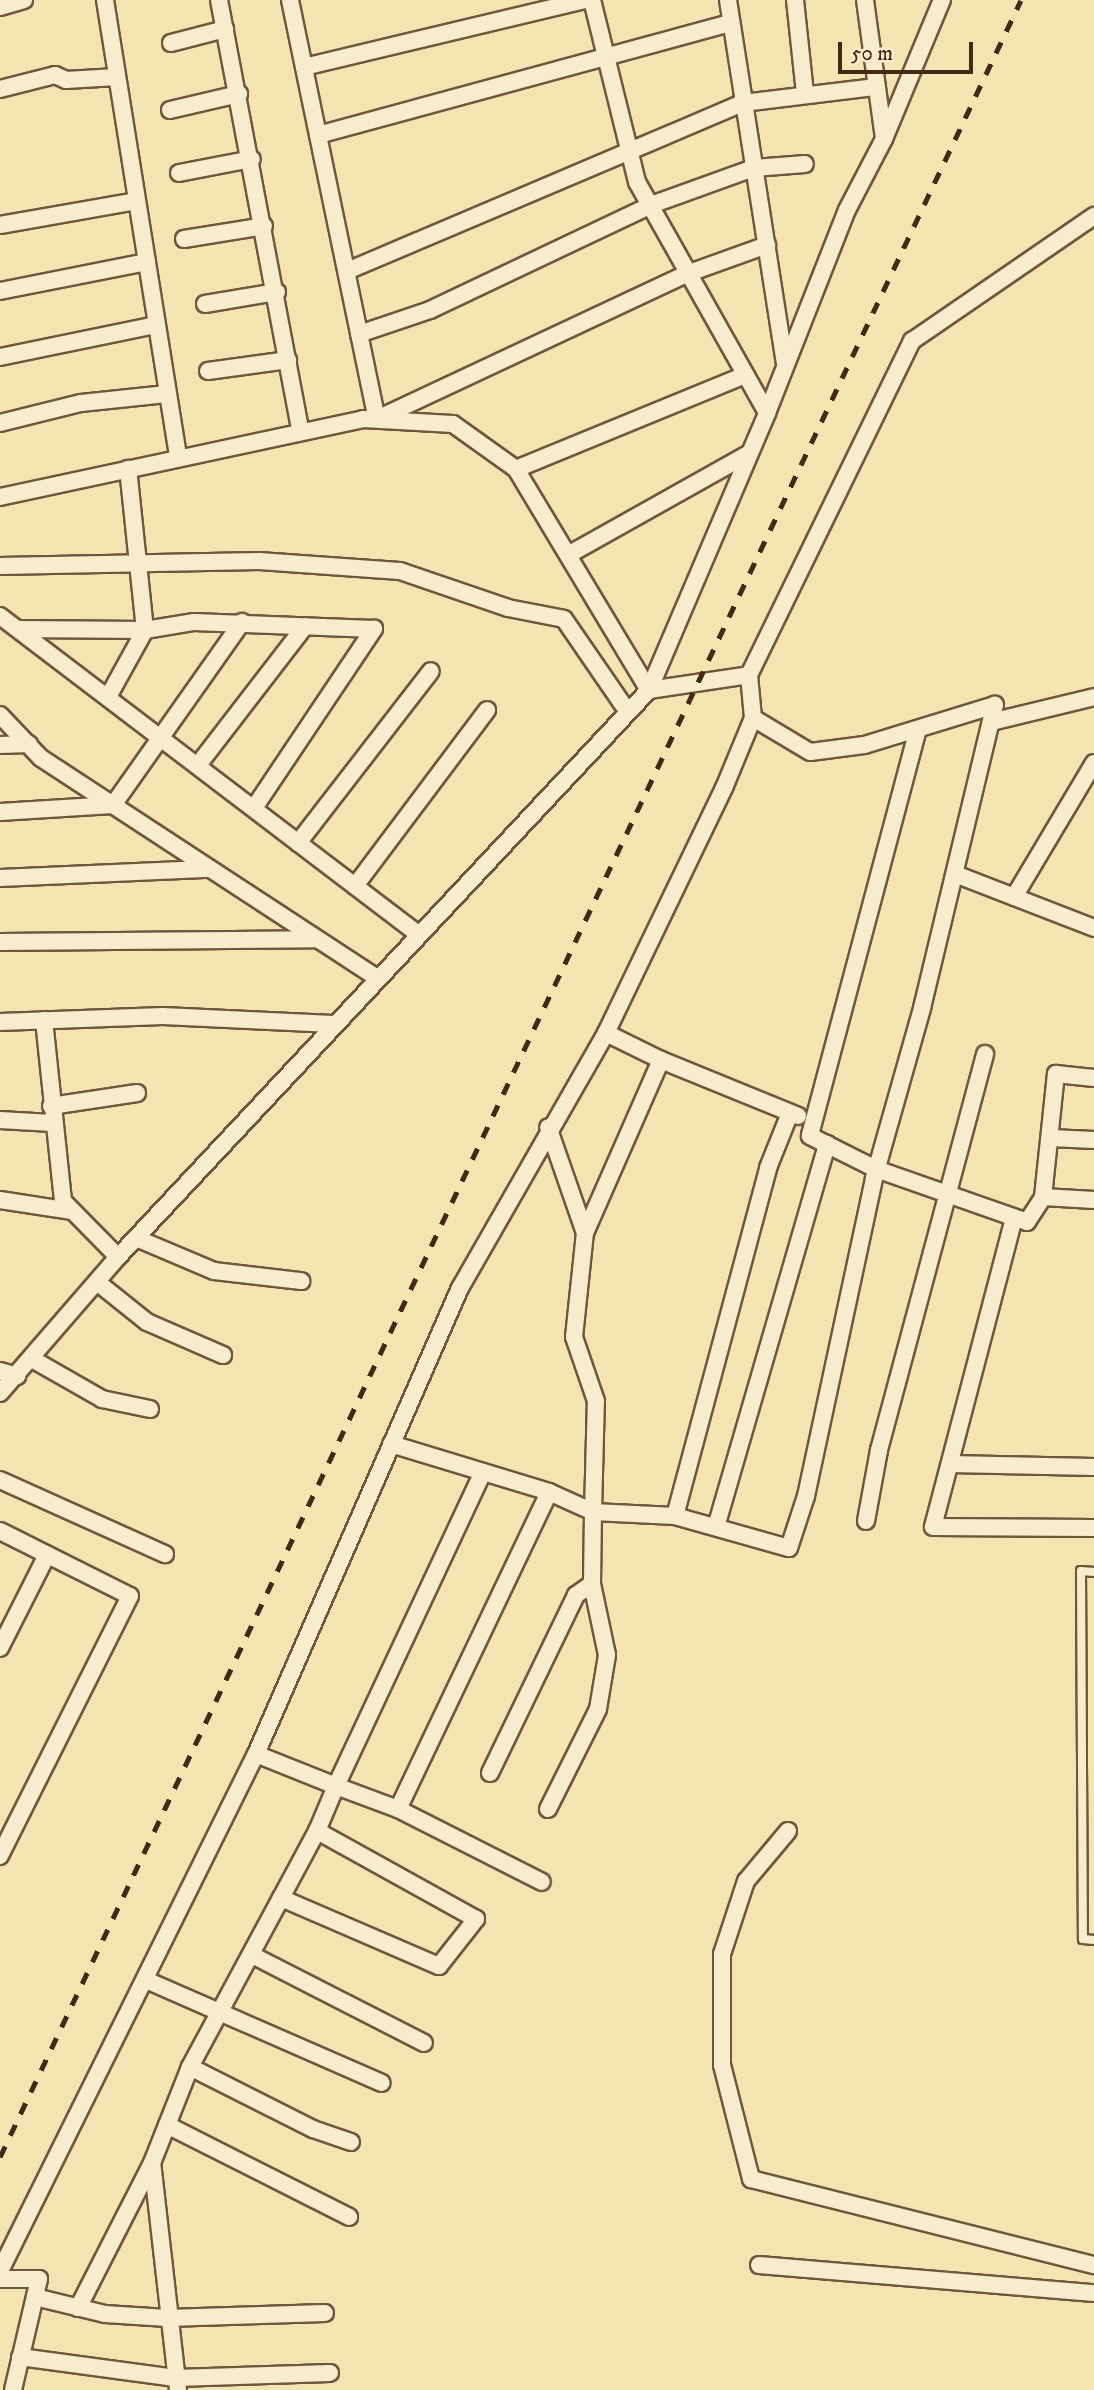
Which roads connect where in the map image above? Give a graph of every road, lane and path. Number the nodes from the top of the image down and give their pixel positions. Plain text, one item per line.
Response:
1 (24, 0) edge
2 (105, 0) edge
3 (219, 0) edge
4 (292, 0) edge
5 (585, 0) edge
6 (592, 0) edge
7 (728, 0) edge
8 (795, 0) edge
9 (865, 0) edge
10 (942, 0) edge
11 (0, 7) edge
12 (731, 23) junction
13 (225, 29) junction
14 (171, 43) dead end
15 (606, 57) junction
16 (304, 67) junction
17 (117, 77) junction
18 (876, 87) junction
19 (0, 89) edge
20 (239, 94) junction
21 (805, 94) junction
22 (743, 103) junction
23 (170, 110) dead end
24 (318, 135) junction
25 (884, 139) junction
26 (628, 152) junction
27 (252, 159) junction
28 (805, 164) dead end
29 (754, 168) junction
30 (179, 173) dead end
31 (136, 201) junction
32 (651, 205) junction
33 (1094, 216) edge
34 (0, 225) edge
35 (264, 226) junction
36 (184, 239) dead end
37 (767, 245) junction
38 (147, 261) junction
39 (347, 271) junction
40 (689, 273) junction
41 (0, 290) edge
42 (276, 292) junction
43 (205, 304) dead end
44 (156, 324) junction
45 (359, 334) junction
46 (0, 357) edge
47 (288, 360) junction
48 (786, 365) junction
49 (208, 371) dead end
50 (745, 375) dead end
51 (167, 394) junction
52 (767, 413) junction
53 (377, 419) junction
54 (0, 423) edge
55 (301, 432) junction
56 (748, 454) junction
57 (178, 458) junction
58 (128, 469) junction
59 (516, 469) junction
60 (0, 496) edge
61 (568, 555) junction
62 (135, 564) junction
63 (0, 566) edge
64 (0, 616) edge
65 (243, 622) junction
66 (304, 626) junction
67 (18, 629) junction
68 (145, 630) junction
69 (431, 671) dead end
70 (749, 675) junction
71 (649, 690) junction
72 (108, 697) junction
73 (1094, 697) edge
74 (487, 710) dead end
75 (628, 712) junction
76 (0, 715) edge
77 (752, 718) junction
78 (991, 722) junction
79 (918, 729) junction
80 (163, 739) junction
81 (29, 744) junction
82 (0, 745) edge
83 (1094, 763) edge
84 (198, 765) junction
85 (113, 805) junction
86 (254, 808) junction
87 (0, 812) edge
88 (298, 844) junction
89 (210, 869) junction
90 (954, 874) junction
91 (0, 878) edge
92 (355, 886) junction
93 (1014, 897) junction
94 (1094, 928) edge
95 (418, 934) junction
96 (317, 939) junction
97 (0, 942) edge
98 (377, 978) junction
99 (44, 1020) junction
100 (0, 1022) edge
101 (333, 1024) junction
102 (606, 1033) junction
103 (985, 1054) dead end
104 (661, 1060) junction
105 (1094, 1078) edge
106 (137, 1093) dead end
107 (51, 1106) junction
108 (790, 1113) junction
109 (0, 1120) edge
110 (52, 1123) junction
111 (813, 1124) junction
112 (548, 1127) junction
113 (1050, 1138) junction
114 (1094, 1140) edge
115 (827, 1144) junction
116 (876, 1169) junction
117 (948, 1192) junction
118 (1043, 1197) junction
119 (0, 1200) edge
120 (1094, 1200) edge
121 (72, 1211) junction
122 (1014, 1219) junction
123 (585, 1233) junction
124 (136, 1238) junction
125 (118, 1257) junction
126 (301, 1281) dead end
127 (97, 1282) junction
128 (223, 1355) dead end
129 (32, 1359) junction
130 (0, 1371) edge
131 (17, 1376) junction
132 (0, 1393) edge
133 (150, 1409) dead end
134 (391, 1444) junction
135 (950, 1464) junction
136 (1094, 1467) edge
137 (483, 1472) junction
138 (0, 1480) edge
139 (549, 1492) junction
140 (593, 1512) junction
141 (675, 1516) junction
142 (866, 1521) dead end
143 (716, 1527) junction
144 (1094, 1528) edge
145 (0, 1531) edge
146 (165, 1554) dead end
147 (47, 1555) junction
148 (1094, 1572) edge
149 (592, 1584) junction
150 (0, 1648) edge
151 (256, 1754) junction
152 (490, 1773) dead end
153 (336, 1786) junction
154 (398, 1809) junction
155 (548, 1809) dead end
156 (317, 1830) junction
157 (788, 1831) dead end
158 (0, 1857) edge
159 (542, 1882) dead end
160 (281, 1898) junction
161 (1094, 1940) edge
162 (251, 1955) junction
163 (146, 1980) junction
164 (219, 2015) junction
165 (424, 2043) dead end
166 (190, 2067) junction
167 (382, 2083) dead end
168 (167, 2125) junction
169 (351, 2142) dead end
170 (152, 2163) junction
171 (349, 2217) dead end
172 (759, 2265) dead end
173 (1094, 2265) edge
174 (0, 2271) edge
175 (0, 2279) edge
176 (1094, 2293) edge
177 (35, 2297) junction
178 (78, 2308) junction
179 (325, 2313) dead end
180 (167, 2318) junction
181 (20, 2357) junction
182 (330, 2373) dead end
183 (177, 2384) edge
184 (13, 2390) edge

1 - 11 street
2 - 17 street
3 - 13 street
4 - 16 street
5 - 16 street
6 - 15 street
7 - 12 street
8 - 21 street
9 - 18 street
10 - 25 street
12 - 15 street
12 - 22 street
13 - 14 street
13 - 20 street
15 - 24 street
15 - 26 street
16 - 24 street
17 - 19 street
17 - 31 street
18 - 21 street
18 - 25 street
20 - 23 street
20 - 27 street
21 - 22 street
22 - 26 street
22 - 29 street
24 - 39 street
25 - 48 street
26 - 32 street
26 - 39 street
27 - 30 street
27 - 35 street
28 - 29 street
29 - 32 street
29 - 37 street
31 - 34 street
31 - 38 street
32 - 40 street
32 - 45 street
33 - 70 street
35 - 36 street
35 - 42 street
37 - 40 street
37 - 48 street
38 - 41 street
38 - 44 street
39 - 45 street
40 - 52 street
40 - 53 street
42 - 43 street
42 - 47 street
44 - 46 street
44 - 51 street
45 - 53 street
47 - 49 street
47 - 55 street
48 - 52 street
50 - 59 street
51 - 54 street
51 - 57 street
52 - 56 street
53 - 55 street
53 - 59 street
55 - 57 street
56 - 61 street
56 - 71 street
57 - 58 street
58 - 60 street
58 - 62 street
59 - 61 street
61 - 71 street
62 - 63 street
62 - 68 street
62 - 75 street
64 - 67 street
65 - 66 street
65 - 68 street
65 - 80 street
66 - 84 street
66 - 86 street
67 - 68 street
67 - 72 street
68 - 72 street
69 - 88 street
70 - 71 street
70 - 77 street
71 - 75 street
72 - 80 street
73 - 78 street
74 - 92 street
75 - 95 street
76 - 81 street
77 - 79 street
77 - 102 street
78 - 79 street
78 - 90 street
79 - 111 street
80 - 84 street
80 - 85 street
81 - 82 street
81 - 85 street
83 - 93 street
84 - 86 street
85 - 87 street
85 - 89 street
86 - 88 street
88 - 92 street
89 - 91 street
89 - 96 street
90 - 93 street
90 - 116 street
92 - 95 street
93 - 94 street
95 - 98 street
96 - 97 street
96 - 98 street
98 - 101 street
99 - 100 street
99 - 101 street
99 - 107 street
101 - 124 street
102 - 104 street
102 - 112 street
103 - 117 street
104 - 108 street
104 - 123 street
105 - 113 street
106 - 107 street
107 - 110 street
108 - 111 street
108 - 141 street
109 - 110 street
110 - 121 street
111 - 115 street
112 - 123 street
112 - 134 street
113 - 114 street
113 - 118 street
115 - 116 street
115 - 143 street
116 - 117 street
116 - 143 street
117 - 122 street
117 - 142 street
118 - 120 street
118 - 122 street
119 - 121 street
121 - 125 street
122 - 135 street
123 - 140 street
124 - 125 street
124 - 126 street
125 - 127 street
127 - 128 street
127 - 129 street
129 - 131 street
129 - 133 street
130 - 131 street
131 - 132 street
134 - 137 street
134 - 151 street
135 - 136 street
135 - 144 street
137 - 139 street
137 - 153 street
138 - 146 street
139 - 140 street
139 - 154 street
140 - 141 street
140 - 149 street
141 - 143 street
145 - 147 street
147 - 150 street
147 - 158 street
148 - 161 lane
149 - 152 street
149 - 155 street
151 - 153 street
151 - 163 street
153 - 154 street
153 - 156 street
154 - 159 street
156 - 160 street
156 - 160 street
157 - 173 street
160 - 162 street
162 - 164 street
162 - 165 street
163 - 164 street
163 - 174 street
164 - 166 street
164 - 167 street
166 - 168 street
166 - 169 street
168 - 170 street
168 - 171 street
170 - 178 street
170 - 180 street
172 - 176 street
175 - 177 street
177 - 178 street
177 - 181 street
178 - 180 street
179 - 180 street
180 - 183 street
181 - 183 street
181 - 184 street
182 - 183 street

